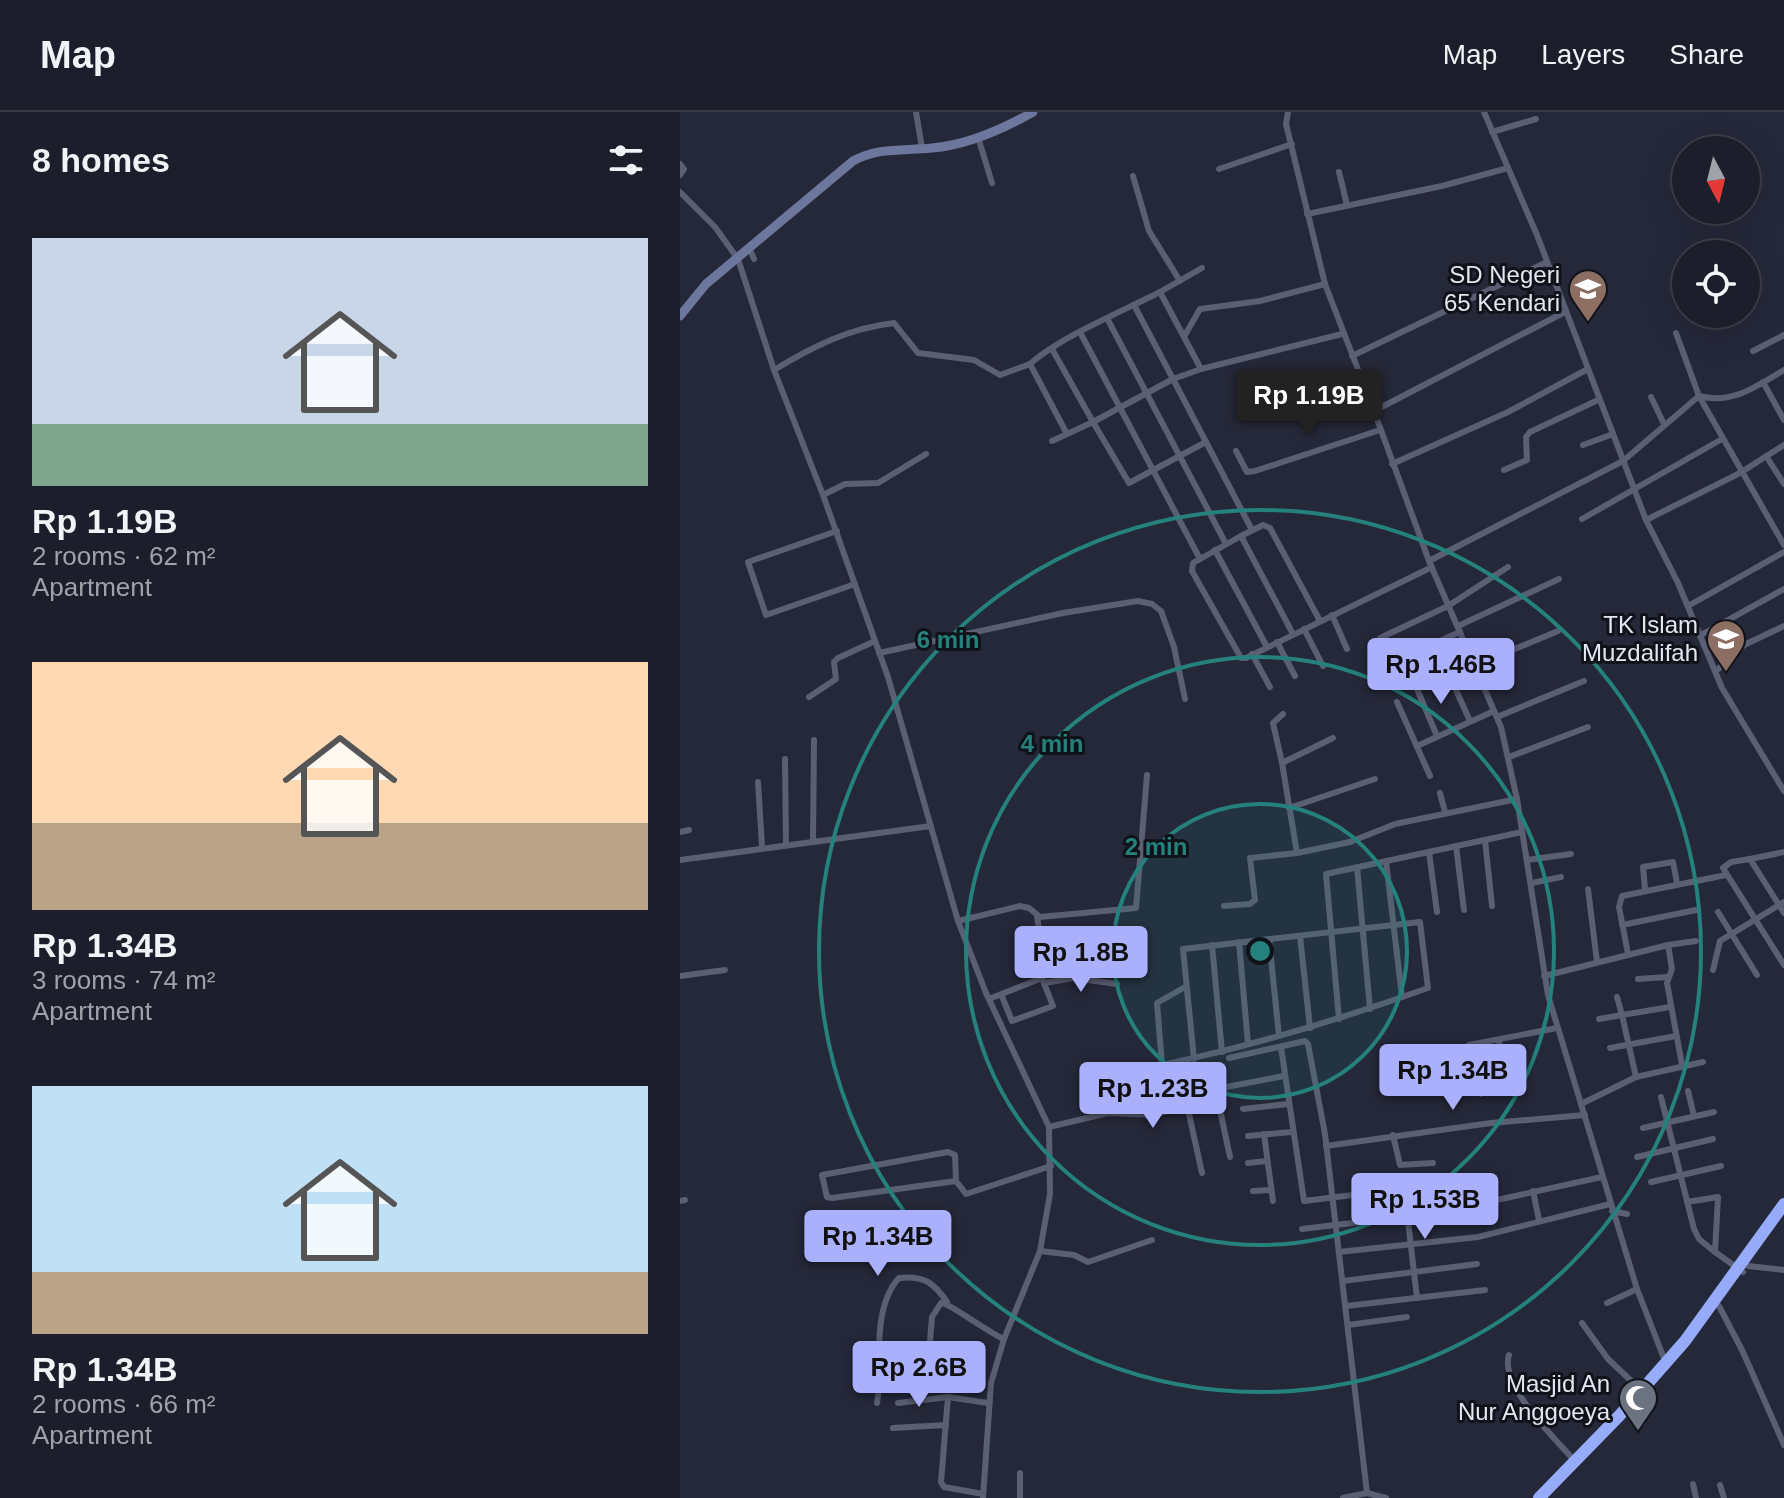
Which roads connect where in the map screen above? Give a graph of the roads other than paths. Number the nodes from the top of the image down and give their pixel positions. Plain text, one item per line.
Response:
1 (916, 112) edge
2 (1033, 112) edge
3 (1288, 112) edge
4 (1484, 112) edge
5 (1536, 119) dead end
6 (1492, 132) junction
7 (978, 137) junction
8 (1292, 144) junction
9 (922, 148) junction
10 (680, 164) edge
11 (1508, 168) junction
12 (1219, 169) dead end
13 (1339, 172) dead end
14 (680, 175) edge
15 (1133, 176) dead end
16 (992, 183) dead end
17 (680, 192) edge
18 (1347, 205) junction
19 (1307, 214) junction
20 (738, 259) junction
21 (1547, 262) junction
22 (1202, 268) dead end
23 (1180, 281) junction
24 (1325, 284) junction
25 (1160, 292) junction
26 (1134, 305) junction
27 (1565, 312) junction
28 (680, 316) edge
29 (1108, 320) junction
30 (1676, 333) dead end
31 (1081, 334) junction
32 (1342, 334) junction
33 (1185, 335) junction
34 (1784, 335) edge
35 (1052, 349) junction
36 (1753, 351) dead end
37 (1352, 356) junction
38 (1030, 364) junction
39 (1201, 369) junction
40 (774, 370) junction
41 (1586, 370) junction
42 (1784, 370) edge
43 (1357, 372) junction
44 (1173, 379) junction
45 (1763, 382) junction
46 (1306, 392) dead end
47 (1145, 394) junction
48 (1699, 396) junction
49 (1651, 397) dead end
50 (1598, 400) junction
51 (1119, 407) junction
52 (1374, 411) junction
53 (1784, 420) edge
54 (1093, 422) junction
55 (1664, 424) junction
56 (1380, 430) junction
57 (1067, 434) junction
58 (1613, 434) junction
59 (1722, 439) junction
60 (1052, 441) dead end
61 (1206, 442) junction
62 (1583, 445) dead end
63 (1784, 445) edge
64 (1236, 451) dead end
65 (926, 454) dead end
66 (1178, 455) junction
67 (1766, 456) junction
68 (1623, 461) junction
69 (1392, 464) junction
70 (1152, 470) junction
71 (1504, 470) dead end
72 (1740, 473) junction
73 (1784, 484) edge
74 (1633, 488) junction
75 (823, 495) junction
76 (1582, 519) dead end
77 (1646, 520) junction
78 (1252, 530) junction
79 (837, 531) junction
80 (1241, 536) junction
81 (1226, 544) junction
82 (1784, 545) edge
83 (1215, 550) junction
84 (1784, 552) edge
85 (1200, 559) junction
86 (1430, 564) junction
87 (1508, 567) dead end
88 (1559, 579) dead end
89 (855, 584) junction
90 (1784, 589) edge
91 (1448, 606) junction
92 (1688, 606) junction
93 (1332, 615) junction
94 (1320, 621) junction
95 (1784, 626) edge
96 (1304, 629) junction
97 (1459, 629) junction
98 (1558, 631) dead end
99 (1293, 634) junction
100 (1701, 635) junction
101 (1380, 638) dead end
102 (875, 641) junction
103 (1277, 642) junction
104 (1267, 647) junction
105 (1347, 649) dead end
106 (879, 653) junction
107 (1252, 654) junction
108 (1410, 654) dead end
109 (1323, 666) dead end
110 (1474, 666) junction
111 (1716, 671) junction
112 (1295, 676) dead end
113 (1584, 681) dead end
114 (1270, 687) dead end
115 (1417, 689) dead end
116 (1456, 690) dead end
117 (809, 697) dead end
118 (1185, 699) dead end
119 (1397, 702) dead end
120 (1283, 714) dead end
121 (1496, 714) junction
122 (1470, 721) junction
123 (1588, 727) dead end
124 (1437, 736) junction
125 (1333, 738) dead end
126 (814, 740) dead end
127 (1417, 746) junction
128 (1509, 757) junction
129 (785, 759) dead end
130 (1282, 763) junction
131 (1147, 775) dead end
132 (1430, 776) dead end
133 (1375, 779) dead end
134 (758, 782) dead end
135 (1784, 791) edge
136 (1440, 793) dead end
137 (1517, 799) junction
138 (1289, 808) junction
139 (1445, 812) junction
140 (931, 826) junction
141 (689, 830) dead end
142 (680, 832) edge
143 (1522, 832) junction
144 (1485, 840) junction
145 (813, 842) junction
146 (786, 844) junction
147 (762, 846) junction
148 (1456, 846) junction
149 (1429, 852) junction
150 (1297, 853) junction
151 (1781, 853) edge
152 (1571, 854) dead end
153 (1750, 859) junction
154 (680, 860) edge
155 (1527, 860) junction
156 (1386, 861) junction
157 (1784, 863) edge
158 (1357, 867) junction
159 (1726, 875) junction
160 (1561, 877) dead end
161 (1532, 883) junction
162 (1677, 883) junction
163 (1588, 889) dead end
164 (1645, 889) junction
165 (1782, 903) edge
166 (1224, 906) dead end
167 (1492, 906) dead end
168 (1464, 910) dead end
169 (1696, 910) dead end
170 (1437, 912) dead end
171 (1718, 912) dead end
172 (1784, 913) edge
173 (1037, 916) junction
174 (958, 921) junction
175 (1754, 921) junction
176 (1622, 925) junction
177 (1393, 926) junction
178 (1363, 930) junction
179 (1333, 933) junction
180 (1733, 934) junction
181 (1300, 936) junction
182 (1269, 939) junction
183 (1696, 941) dead end
184 (1239, 942) junction
185 (1212, 945) junction
186 (1668, 945) junction
187 (1076, 949) dead end
188 (1628, 954) junction
189 (1597, 962) junction
190 (1784, 965) edge
191 (725, 970) dead end
192 (1713, 970) dead end
193 (1757, 975) dead end
194 (680, 976) edge
195 (1544, 976) junction
196 (1667, 977) junction
197 (1638, 979) dead end
198 (1044, 983) junction
199 (1117, 984) dead end
200 (1185, 987) junction
201 (1001, 994) junction
202 (1402, 997) junction
203 (1617, 997) dead end
204 (989, 999) junction
205 (1670, 1007) junction
206 (1370, 1009) junction
207 (1622, 1015) junction
208 (1339, 1019) junction
209 (1599, 1019) dead end
210 (1310, 1028) junction
211 (1557, 1028) junction
212 (1279, 1036) junction
213 (1676, 1036) junction
214 (1499, 1040) junction
215 (1248, 1044) junction
216 (1628, 1044) junction
217 (1281, 1047) junction
218 (1610, 1048) dead end
219 (1222, 1052) junction
220 (1229, 1058) dead end
221 (1194, 1059) junction
222 (1501, 1062) dead end
223 (1703, 1062) dead end
224 (1682, 1065) junction
225 (1284, 1076) junction
226 (1636, 1077) junction
227 (1688, 1091) dead end
228 (1481, 1094) dead end
229 (1217, 1096) junction
230 (1661, 1097) dead end
231 (1288, 1104) junction
232 (1581, 1104) junction
233 (1187, 1105) junction
234 (1243, 1109) dead end
235 (1714, 1112) dead end
236 (1585, 1115) junction
237 (1694, 1116) junction
238 (1667, 1123) junction
239 (1049, 1127) junction
240 (1643, 1128) dead end
241 (1292, 1132) junction
242 (1264, 1134) junction
243 (1393, 1135) junction
244 (1248, 1136) dead end
245 (1713, 1139) dead end
246 (1326, 1146) junction
247 (1674, 1149) junction
248 (1230, 1157) dead end
249 (1637, 1157) dead end
250 (1267, 1161) junction
251 (1248, 1163) dead end
252 (1433, 1163) dead end
253 (1051, 1166) junction
254 (1721, 1166) dead end
255 (1202, 1173) dead end
256 (1681, 1176) junction
257 (1602, 1177) junction
258 (956, 1181) junction
259 (1467, 1181) dead end
260 (1651, 1182) dead end
261 (1404, 1187) junction
262 (1271, 1190) junction
263 (1253, 1191) dead end
264 (1533, 1191) junction
265 (1331, 1197) junction
266 (1273, 1201) dead end
267 (1304, 1201) junction
268 (1687, 1202) junction
269 (1293, 1203) dead end
270 (1784, 1204) edge
271 (1611, 1208) junction
272 (1627, 1214) dead end
273 (1784, 1215) edge
274 (1407, 1216) junction
275 (1539, 1220) junction
276 (1335, 1225) junction
277 (1302, 1229) dead end
278 (1152, 1240) dead end
279 (1410, 1245) junction
280 (1040, 1251) junction
281 (1339, 1252) junction
282 (1715, 1252) junction
283 (1477, 1264) dead end
284 (1743, 1269) junction
285 (1784, 1270) edge
286 (1414, 1272) junction
287 (1343, 1281) junction
288 (1637, 1289) junction
289 (1485, 1290) dead end
290 (1417, 1298) junction
291 (947, 1302) junction
292 (1607, 1303) dead end
293 (1346, 1306) junction
294 (1719, 1306) junction
295 (1407, 1317) dead end
296 (1582, 1323) dead end
297 (1348, 1325) junction
298 (1004, 1339) junction
299 (1509, 1355) dead end
300 (1668, 1364) junction
301 (881, 1375) junction
302 (1642, 1391) junction
303 (948, 1397) junction
304 (877, 1403) dead end
305 (898, 1403) dead end
306 (988, 1403) junction
307 (946, 1425) junction
308 (893, 1428) dead end
309 (1608, 1433) junction
310 (1784, 1445) edge
311 (1575, 1461) junction
312 (1020, 1473) dead end
313 (1693, 1484) dead end
314 (1720, 1485) dead end
315 (1367, 1493) junction
316 (983, 1496) edge
317 (1020, 1498) edge
318 (1343, 1498) edge
319 (1386, 1498) edge
320 (1539, 1498) edge
321 (1550, 1498) edge
322 (1696, 1498) edge
323 (1724, 1498) edge

1 - 9 street
2 - 7 street
3 - 8 street
4 - 6 street
5 - 6 street
6 - 11 street
7 - 9 street
7 - 16 street
8 - 12 street
8 - 19 street
9 - 20 street
10 - 14 street
11 - 18 street
11 - 21 street
13 - 18 street
15 - 23 street
17 - 20 street
18 - 19 street
19 - 24 street
20 - 28 street
20 - 40 street
21 - 27 street
21 - 37 street
22 - 23 street
23 - 25 street
24 - 32 street
24 - 33 street
25 - 26 street
25 - 33 street
26 - 29 street
26 - 44 street
27 - 41 street
27 - 52 street
29 - 31 street
29 - 47 street
30 - 48 street
31 - 35 street
31 - 51 street
32 - 37 street
32 - 39 street
33 - 39 street
34 - 36 street
35 - 38 street
35 - 54 street
37 - 43 street
38 - 40 street
38 - 57 street
39 - 44 street
40 - 75 street
41 - 50 street
41 - 69 street
42 - 45 street
43 - 46 street
43 - 52 street
44 - 47 street
44 - 61 street
45 - 48 street
45 - 53 street
47 - 51 street
47 - 66 street
48 - 55 street
48 - 59 street
49 - 55 street
50 - 58 street
50 - 71 street
51 - 54 street
51 - 70 street
52 - 56 street
54 - 57 street
54 - 70 street
55 - 68 street
56 - 64 street
56 - 69 street
57 - 60 street
58 - 62 street
58 - 68 street
59 - 72 street
59 - 74 street
61 - 66 street
61 - 78 street
63 - 67 street
65 - 75 street
66 - 70 street
66 - 81 street
67 - 72 street
67 - 73 street
68 - 74 street
68 - 86 street
69 - 86 street
70 - 85 street
72 - 77 street
72 - 82 street
74 - 76 street
74 - 77 street
75 - 79 street
77 - 92 street
78 - 80 street
78 - 94 street
79 - 89 street
79 - 89 street
80 - 81 street
80 - 99 street
81 - 83 street
83 - 85 street
83 - 104 street
84 - 92 street
85 - 107 street
86 - 91 street
86 - 93 street
87 - 91 street
88 - 97 street
89 - 102 street
90 - 100 street
91 - 97 street
91 - 101 street
92 - 100 street
93 - 94 street
93 - 105 street
94 - 96 street
95 - 111 street
96 - 99 street
96 - 109 street
97 - 108 street
97 - 110 street
98 - 110 street
99 - 103 street
100 - 111 street
102 - 106 street
102 - 117 street
103 - 104 street
103 - 112 street
104 - 107 street
106 - 118 street
106 - 140 street
107 - 114 street
110 - 121 street
111 - 135 street
113 - 121 street
115 - 124 street
116 - 122 street
119 - 127 street
120 - 130 street
121 - 122 street
121 - 128 street
122 - 124 street
123 - 128 street
124 - 127 street
125 - 130 street
126 - 145 street
127 - 132 street
128 - 137 street
129 - 146 street
130 - 138 street
131 - 173 street
133 - 138 street
134 - 147 street
136 - 139 street
137 - 139 street
137 - 143 street
138 - 150 street
139 - 150 street
140 - 145 street
140 - 174 street
141 - 142 street
143 - 144 street
143 - 155 street
144 - 148 street
144 - 167 street
145 - 146 street
146 - 147 street
147 - 154 street
148 - 149 street
148 - 168 street
149 - 156 street
149 - 170 street
150 - 166 street
151 - 153 street
151 - 157 street
152 - 155 street
153 - 159 street
153 - 165 street
155 - 161 street
156 - 158 street
156 - 177 street
158 - 178 street
158 - 179 street
159 - 162 street
159 - 175 street
160 - 161 street
161 - 195 street
162 - 164 street
162 - 164 street
163 - 189 street
164 - 176 street
165 - 172 street
165 - 175 street
169 - 176 street
171 - 180 street
173 - 174 street
173 - 187 street
174 - 204 street
175 - 180 street
175 - 190 street
176 - 188 street
177 - 178 street
177 - 202 street
177 - 202 street
178 - 179 street
178 - 206 street
179 - 181 street
179 - 208 street
180 - 192 street
180 - 193 street
181 - 182 street
181 - 210 street
182 - 184 street
182 - 212 street
183 - 186 street
184 - 185 street
184 - 215 street
185 - 200 street
185 - 219 street
186 - 188 street
186 - 196 street
188 - 189 street
189 - 195 street
191 - 194 street
195 - 211 street
196 - 197 street
196 - 205 street
198 - 199 street
198 - 201 street
198 - 201 street
200 - 221 street
200 - 221 street
201 - 204 street
202 - 206 street
203 - 207 street
204 - 239 street
205 - 207 street
205 - 213 street
206 - 208 street
207 - 209 street
207 - 216 street
208 - 210 street
210 - 212 street
211 - 214 street
211 - 232 street
212 - 215 street
213 - 216 street
213 - 224 street
214 - 222 street
214 - 228 street
215 - 219 street
216 - 218 street
216 - 226 street
217 - 220 street
217 - 225 street
217 - 246 street
219 - 221 street
223 - 224 street
224 - 226 street
225 - 229 street
225 - 231 street
226 - 232 street
227 - 237 street
229 - 233 street
229 - 248 street
230 - 238 street
231 - 234 street
231 - 241 street
232 - 236 street
233 - 239 street
233 - 255 street
235 - 237 street
236 - 243 street
236 - 257 street
237 - 238 street
238 - 240 street
238 - 247 street
239 - 253 street
241 - 242 street
241 - 267 street
242 - 244 street
242 - 250 street
243 - 246 street
243 - 252 street
245 - 247 street
246 - 265 street
247 - 249 street
247 - 256 street
250 - 251 street
250 - 262 street
253 - 258 street
253 - 280 street
254 - 256 street
256 - 260 street
256 - 268 street
257 - 264 street
257 - 271 street
258 - 258 street
259 - 261 street
261 - 265 street
261 - 274 street
262 - 263 street
262 - 266 street
264 - 274 street
264 - 275 street
265 - 267 street
265 - 276 street
267 - 269 street
268 - 282 street
268 - 282 street
270 - 284 highway
271 - 272 street
271 - 275 street
271 - 288 street
273 - 284 highway
274 - 276 street
274 - 279 street
275 - 279 street
276 - 277 street
276 - 281 street
278 - 280 street
279 - 281 street
279 - 286 street
280 - 298 street
281 - 287 street
282 - 284 street
283 - 286 street
284 - 285 street
284 - 294 highway
284 - 300 highway
286 - 287 street
286 - 290 street
287 - 293 street
288 - 292 street
288 - 300 street
289 - 290 street
290 - 293 street
291 - 298 street
291 - 301 street
291 - 301 street
293 - 297 street
294 - 300 highway
294 - 310 street
295 - 297 street
296 - 302 street
297 - 315 street
298 - 306 street
299 - 311 street
300 - 302 highway
300 - 309 highway
301 - 304 street
302 - 309 highway
303 - 305 street
303 - 306 street
303 - 307 street
306 - 316 street
307 - 308 street
307 - 316 street
309 - 311 highway
309 - 321 highway
311 - 320 highway
312 - 317 street
313 - 322 street
314 - 323 street
315 - 318 street
315 - 319 street

